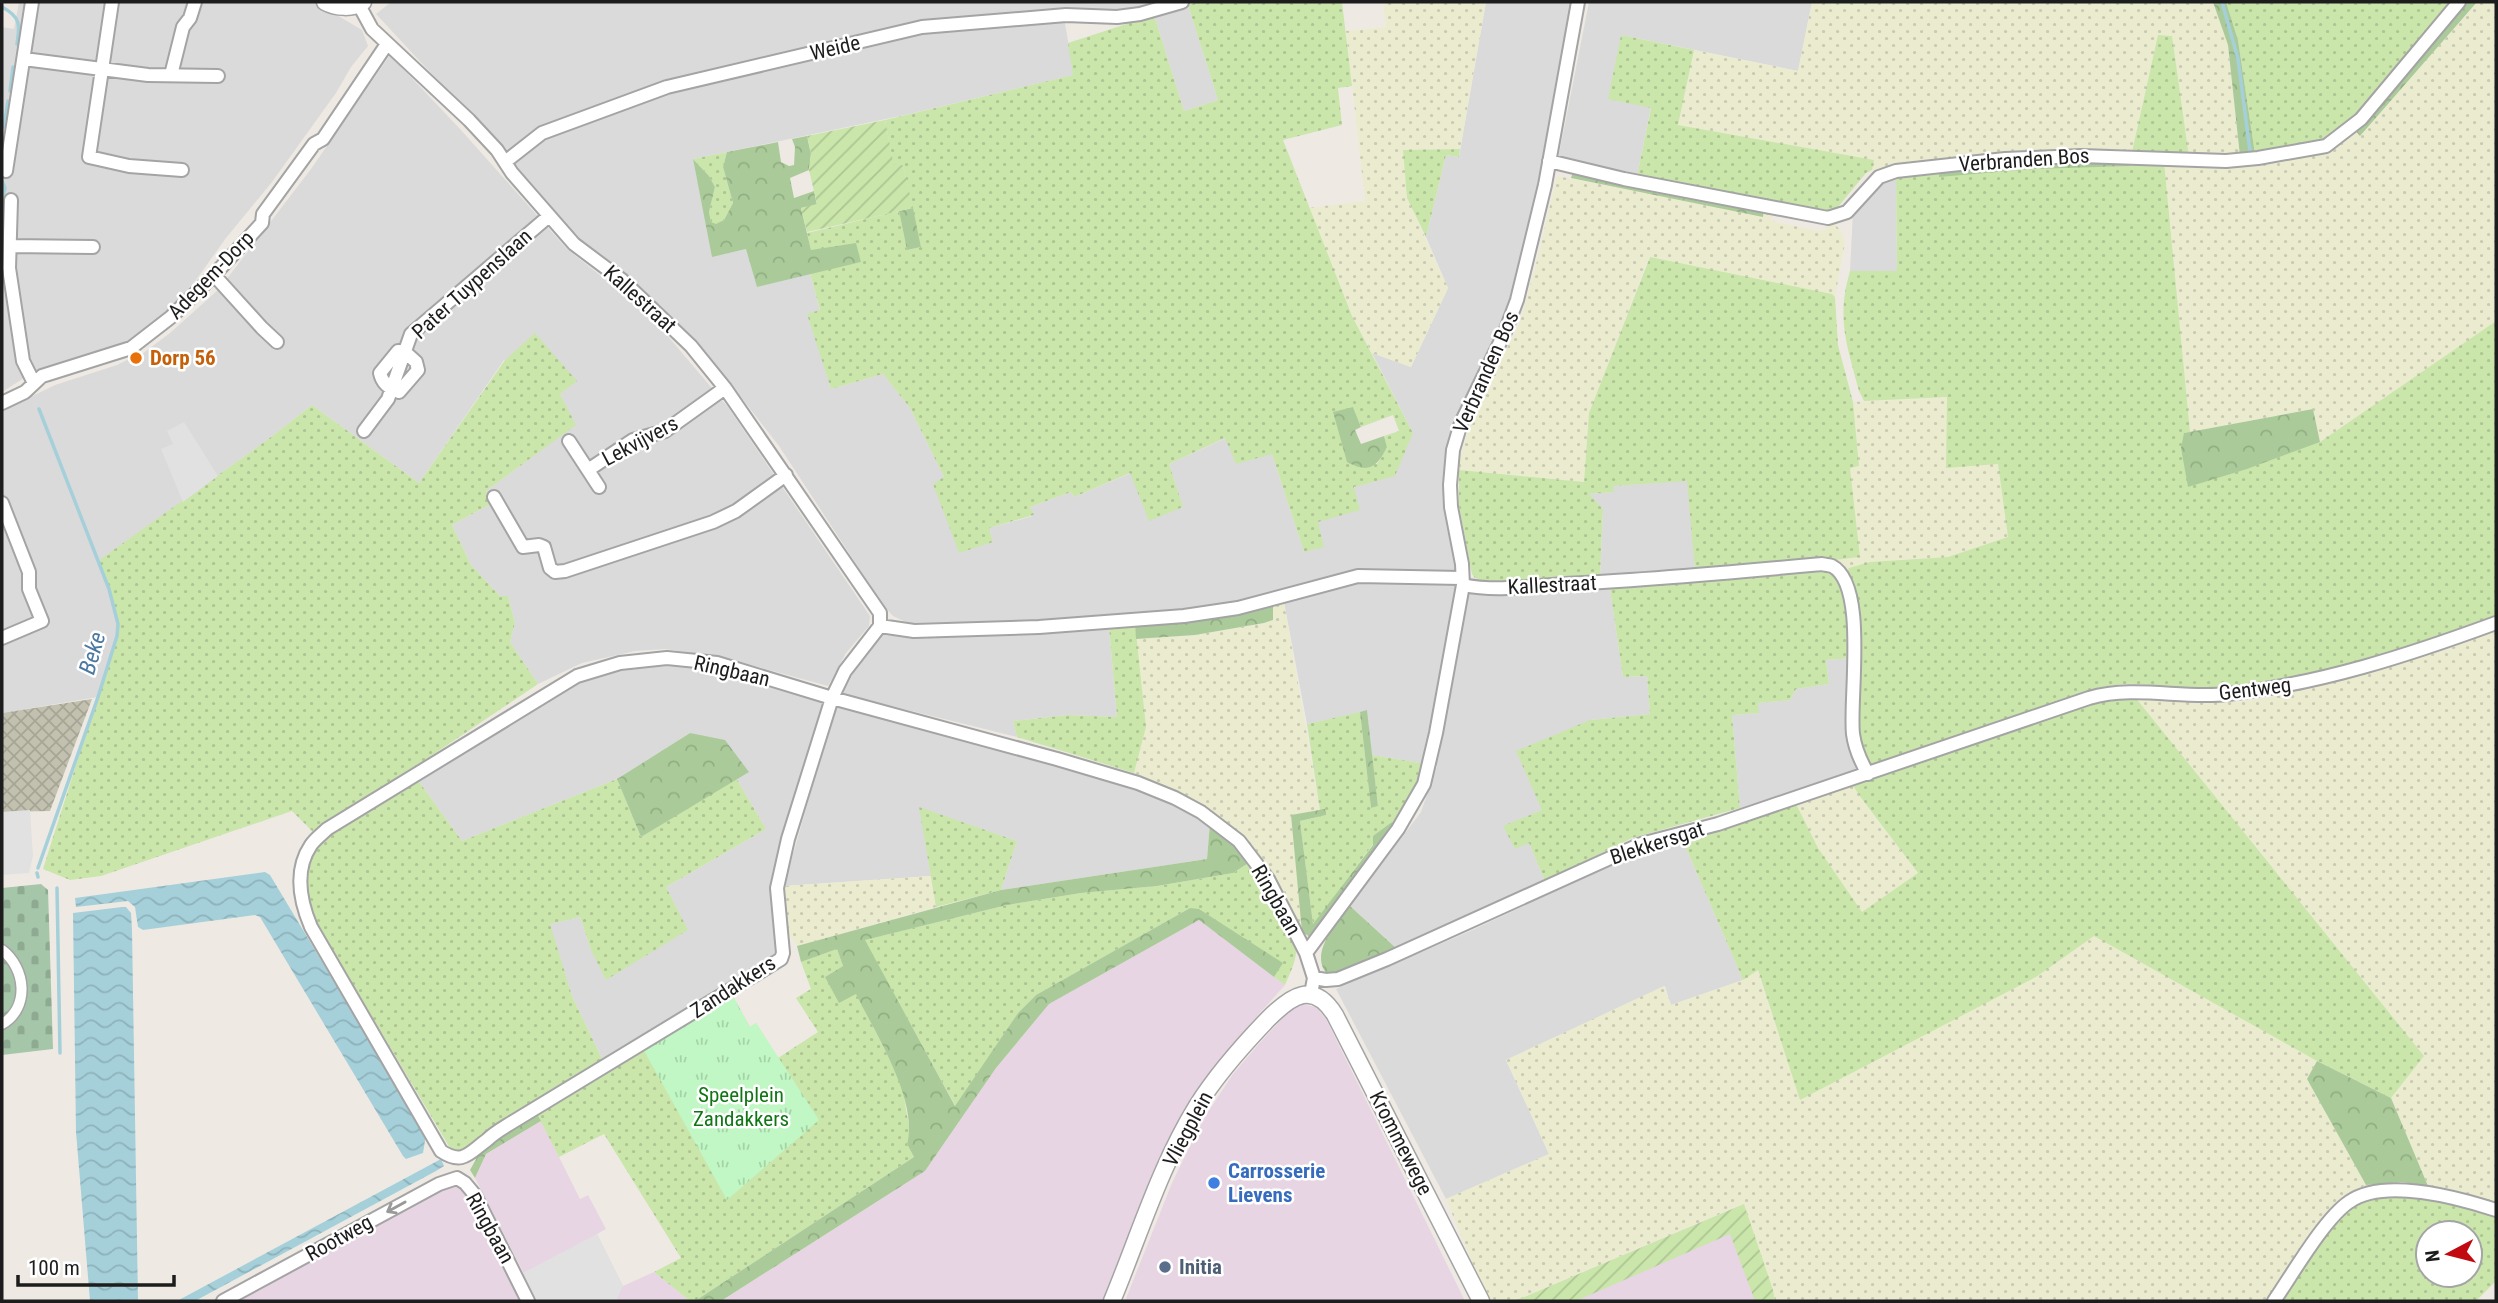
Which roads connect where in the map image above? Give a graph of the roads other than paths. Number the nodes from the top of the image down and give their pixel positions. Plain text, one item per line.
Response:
1 (32, 2) edge
2 (112, 2) edge
3 (195, 2) edge
4 (325, 2) edge
5 (1182, 2) edge
6 (1578, 2) edge
7 (2459, 2) edge
8 (361, 3) edge
9 (387, 44) junction
10 (24, 59) junction
11 (102, 70) junction
12 (172, 75) junction
13 (218, 76) dead end
14 (1549, 161) junction
15 (505, 162) junction
16 (182, 170) dead end
17 (6, 171) dead end
18 (11, 200) dead end
19 (549, 216) junction
20 (10, 246) junction
21 (93, 247) dead end
22 (215, 275) junction
23 (277, 342) dead end
24 (405, 352) junction
25 (34, 383) junction
26 (725, 388) junction
27 (392, 390) junction
28 (2, 403) edge
29 (364, 431) dead end
30 (569, 441) dead end
31 (588, 470) junction
32 (786, 475) junction
33 (599, 487) dead end
34 (494, 497) dead end
35 (2, 503) edge
36 (1462, 582) junction
37 (2496, 623) edge
38 (880, 626) junction
39 (2, 638) edge
40 (832, 698) junction
41 (2010, 726) joint
42 (1868, 774) junction
43 (2, 950) edge
44 (1306, 953) junction
45 (1313, 986) junction
46 (2, 1024) edge
47 (460, 1158) joint
48 (457, 1178) joint
49 (2496, 1210) edge
50 (223, 1301) edge
51 (528, 1301) edge
52 (1112, 1301) edge
53 (1481, 1301) edge
54 (2274, 1301) edge

1 - 10 street
2 - 11 street
3 - 12 street
4 - 8 street
5 - 15 street, Weide
6 - 14 street, Verbranden Bos
7 - 14 street, Verbranden Bos
8 - 9 street, Kallestraat
9 - 15 street, Kallestraat
9 - 22 street, Adegem-Dorp
10 - 11 street
10 - 17 street
11 - 12 street
11 - 16 street
12 - 13 street
14 - 36 street, Verbranden Bos
15 - 19 street, Kallestraat
18 - 20 street
19 - 24 street, Pater Tuypenslaan
19 - 26 street, Kallestraat
20 - 21 street
20 - 25 street
22 - 23 street
22 - 25 street, Adegem-Dorp
24 - 27 street, Pater Tuypenslaan
24 - 27 street
25 - 28 street, Adegem-Dorp
26 - 31 street, Lekvijvers
26 - 32 street, Kallestraat
27 - 29 street, Pater Tuypenslaan
30 - 31 street, Lekvijvers
31 - 33 street, Lekvijvers
32 - 34 street
32 - 38 street, Kallestraat
35 - 39 street
36 - 38 street, Kallestraat
36 - 42 street, Kallestraat
36 - 44 street
37 - 41 street, Gentweg
38 - 40 street
40 - 44 street, Ringbaan
40 - 47 street, Zandakkers
40 - 47 street, Ringbaan
41 - 42 street, Blekkersgat
42 - 45 street, Blekkersgat
43 - 46 street
44 - 45 street, Ringbaan
45 - 52 street, Vliegplein
45 - 53 street, Krommewege
48 -> 50 street, Rootweg
48 - 51 street, Ringbaan
49 - 54 street

